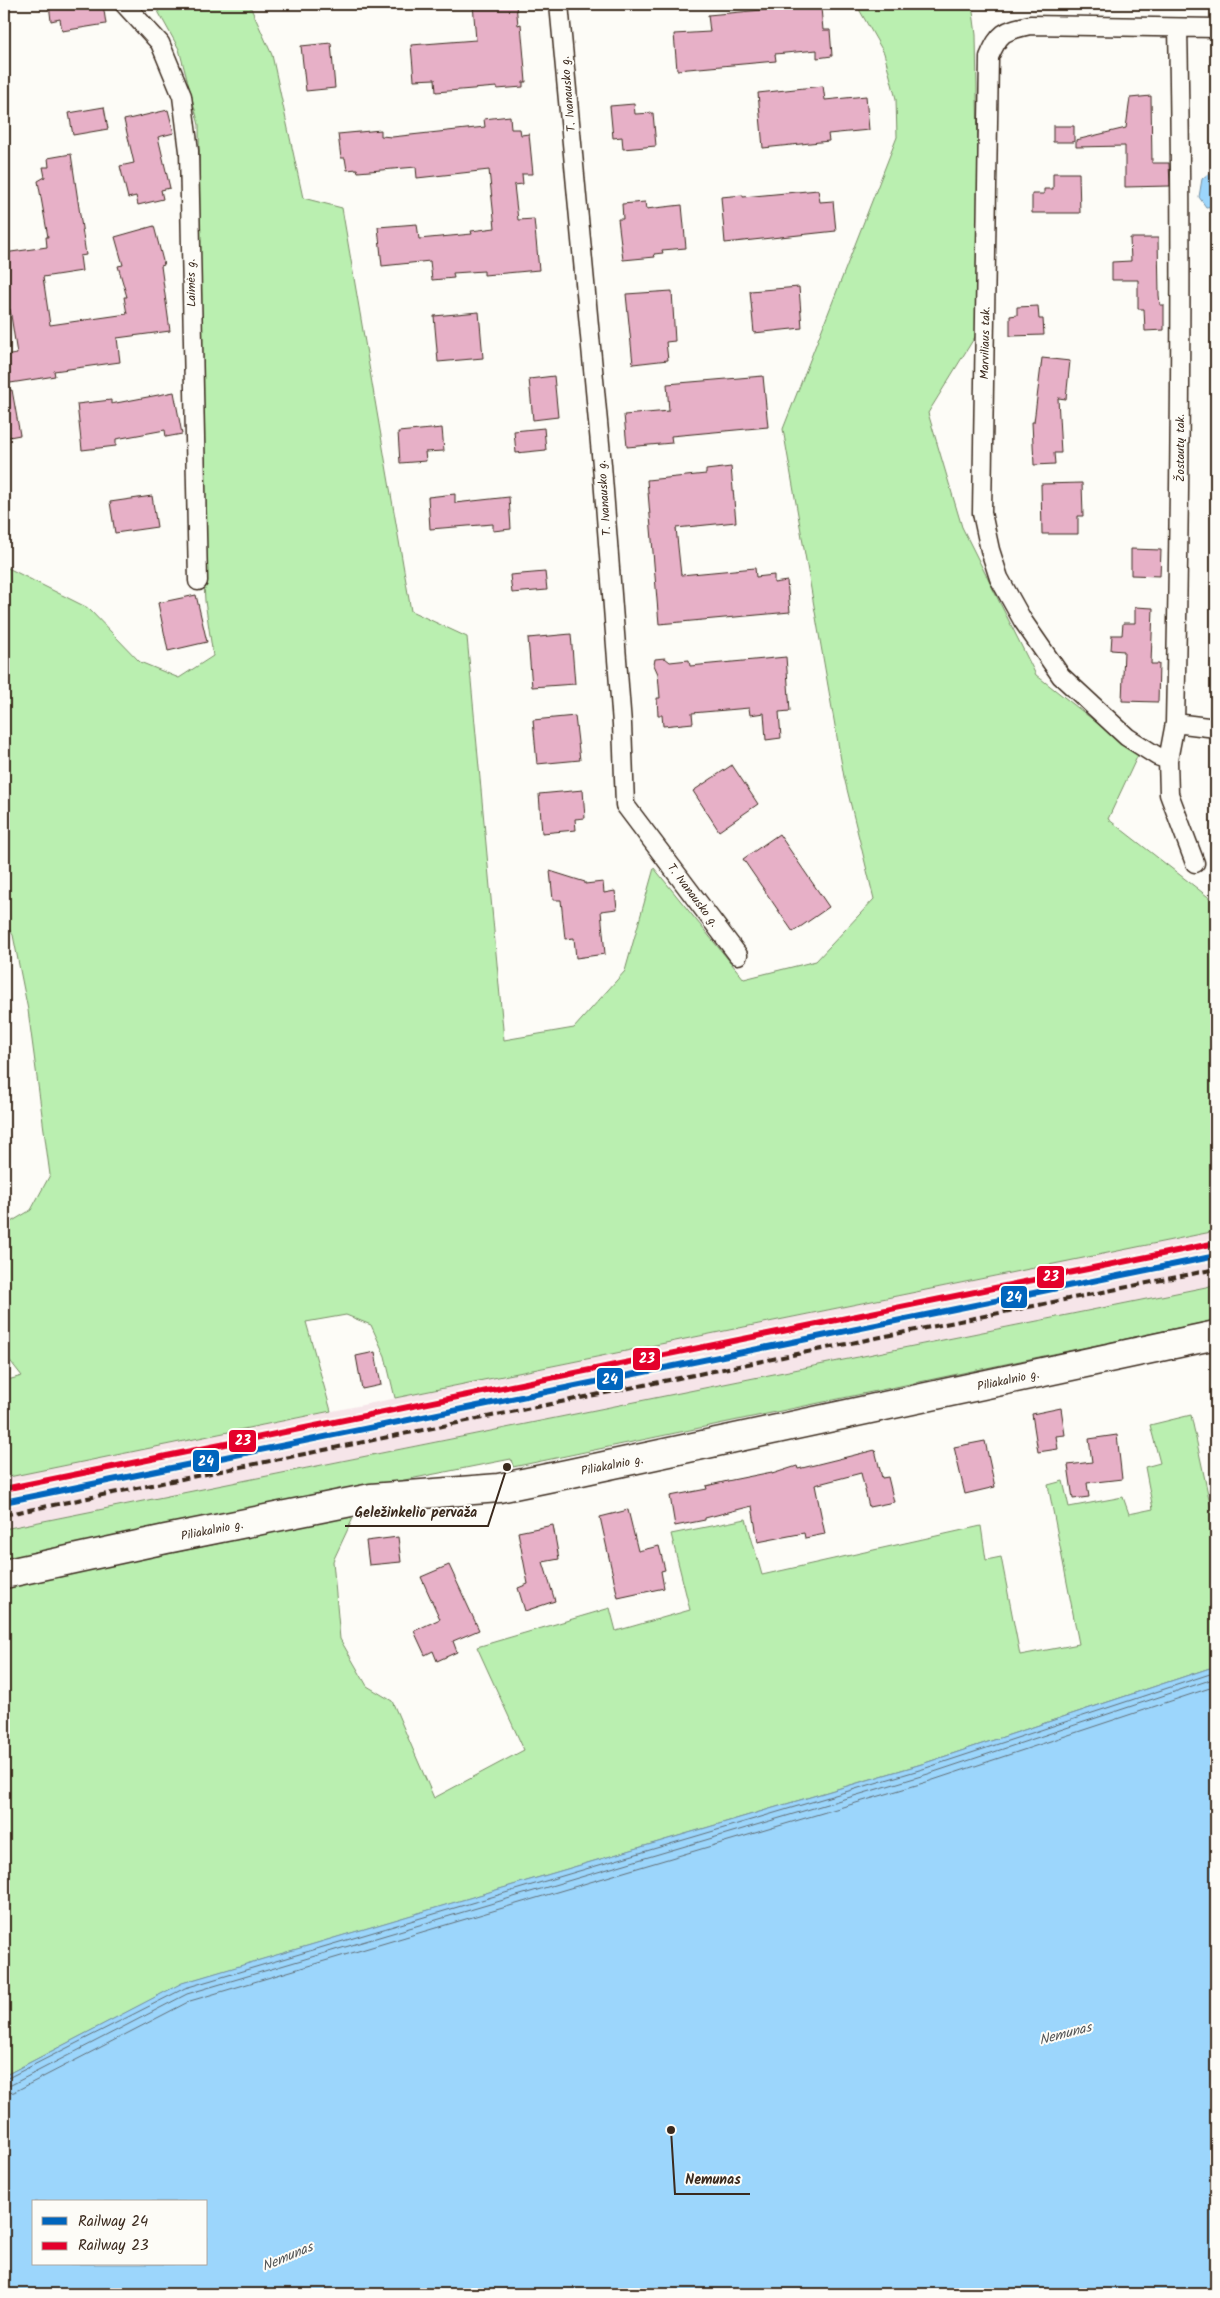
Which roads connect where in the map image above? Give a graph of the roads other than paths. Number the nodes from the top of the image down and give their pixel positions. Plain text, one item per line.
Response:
1 (124, 4) edge
2 (559, 4) edge
3 (1178, 28) junction
4 (1216, 28) edge
5 (198, 581) dead end
6 (1175, 723) junction
7 (1216, 728) edge
8 (1168, 760) junction
9 (1195, 863) dead end
10 (738, 955) dead end
11 (1216, 1335) edge
12 (4, 1574) edge

1 - 5 street, Laimės g.
2 - 10 street, T. Ivanausko g.
3 - 4 street, Marviliaus tak.
3 - 6 street, Žostautų tak.
3 - 8 street, Marviliaus tak.
6 - 7 street
6 - 8 street, Žostautų tak.
8 - 9 street, Žostautų tak.
11 - 12 main road, Piliakalnio g.

